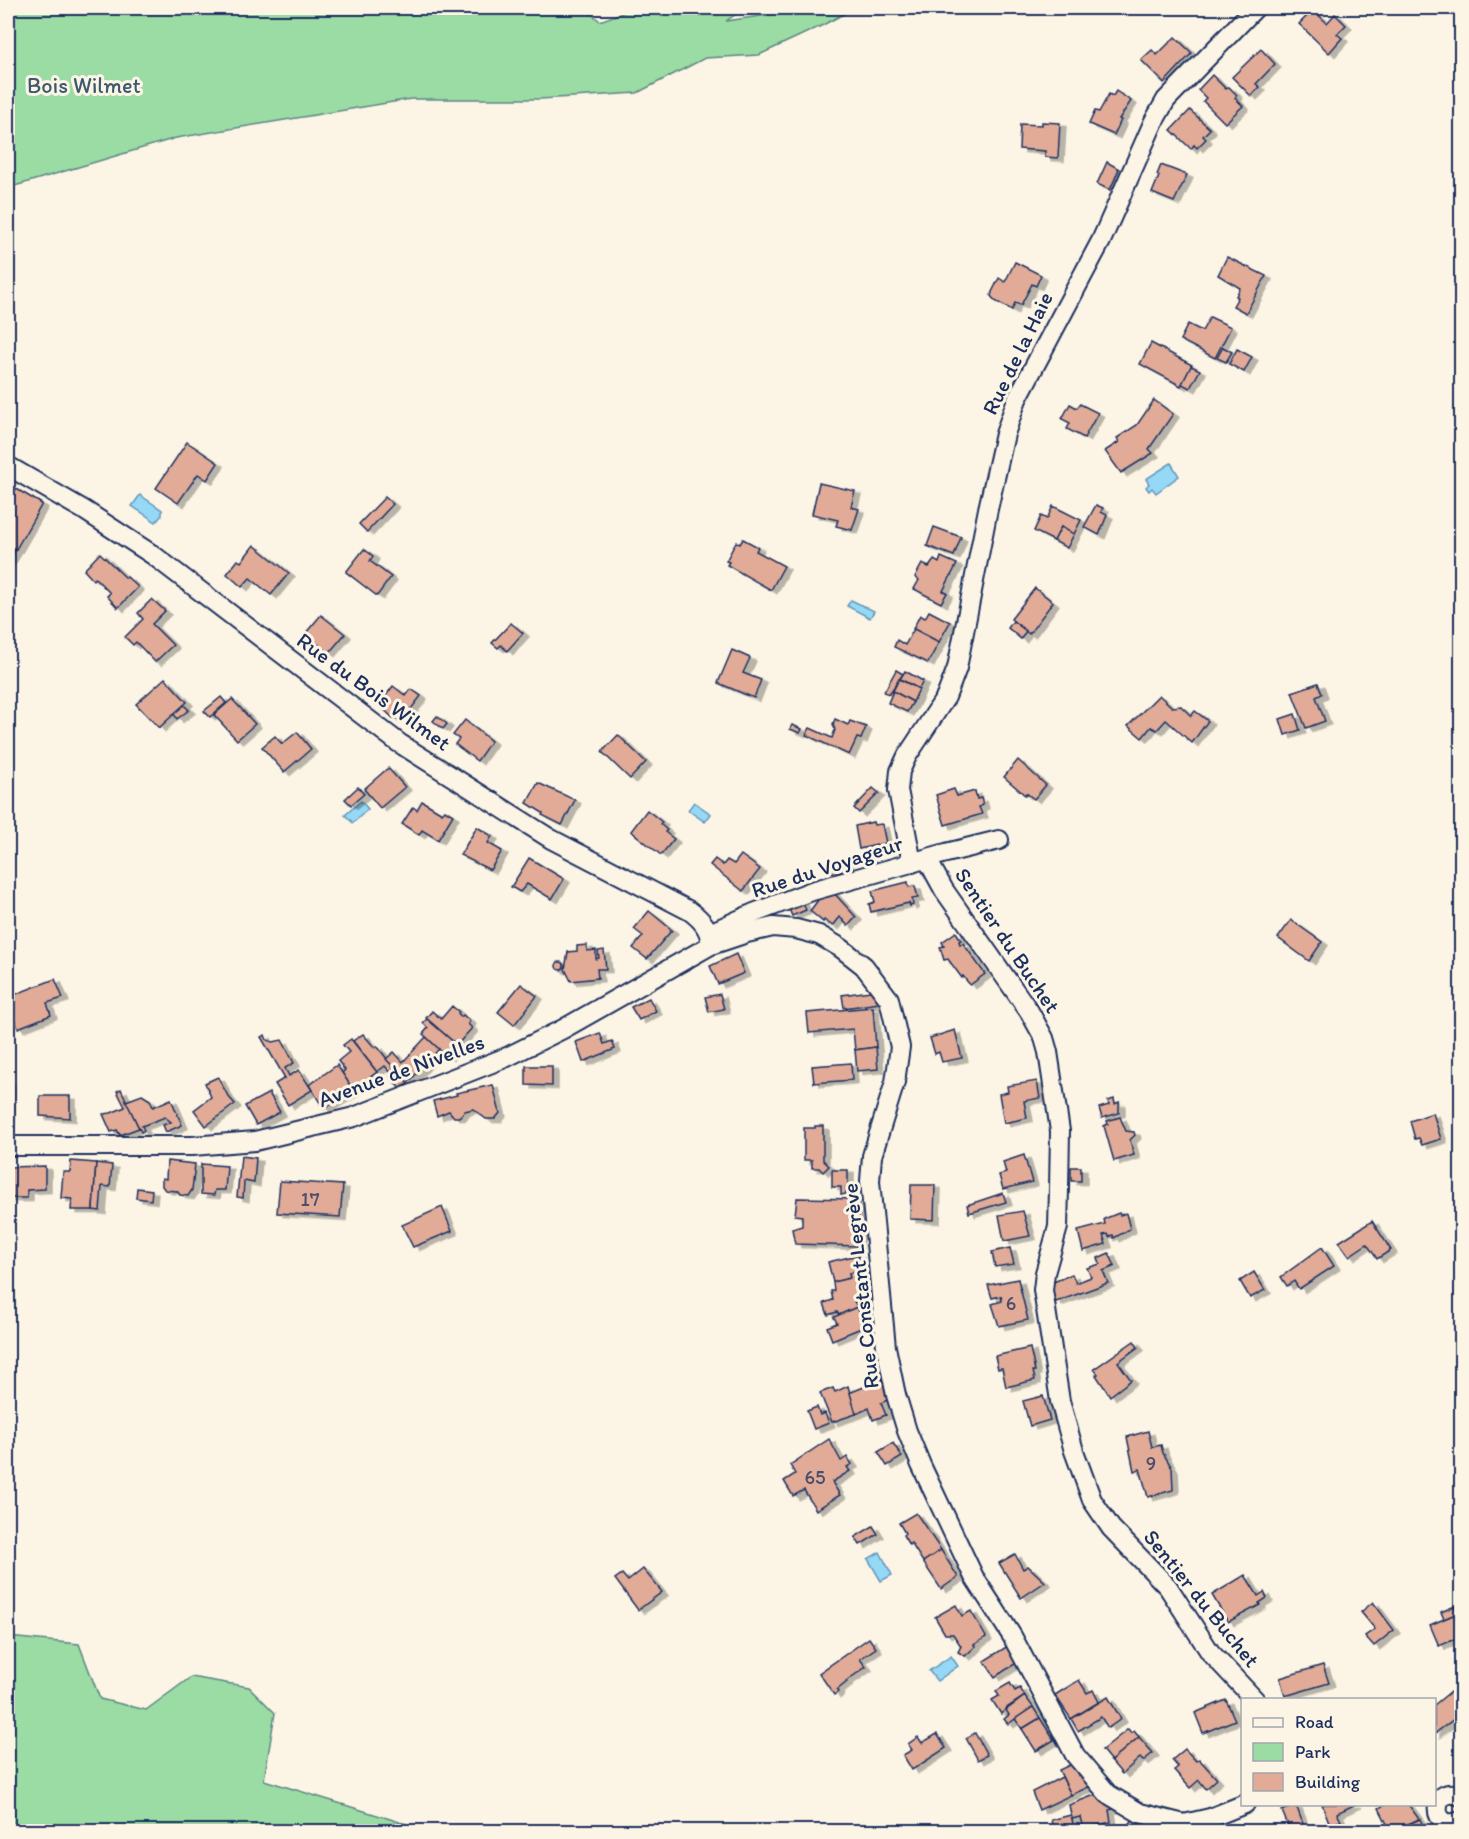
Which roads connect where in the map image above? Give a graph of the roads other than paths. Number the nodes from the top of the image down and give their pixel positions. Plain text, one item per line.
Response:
1 (1255, 8) edge
2 (8, 466) edge
3 (999, 840) dead end
4 (920, 861) junction
5 (710, 939) junction
6 (8, 1146) edge
7 (1253, 1698) edge
8 (1461, 1797) edge
9 (1437, 1798) edge
10 (1241, 1806) edge
11 (1456, 1825) edge
12 (1183, 1828) edge

1 - 4 street, Rue de la Haie
2 - 5 street, Rue du Bois Wilmet
3 - 4 street, Rue du Voyageur
4 - 5 street, Rue du Voyageur
4 - 7 street, Sentier du Buchet
5 - 6 street, Avenue de Nivelles
5 - 12 street, Rue Constant Legrève
8 - 9 street
9 - 11 street
10 - 12 street, Rue Constant Legrève

